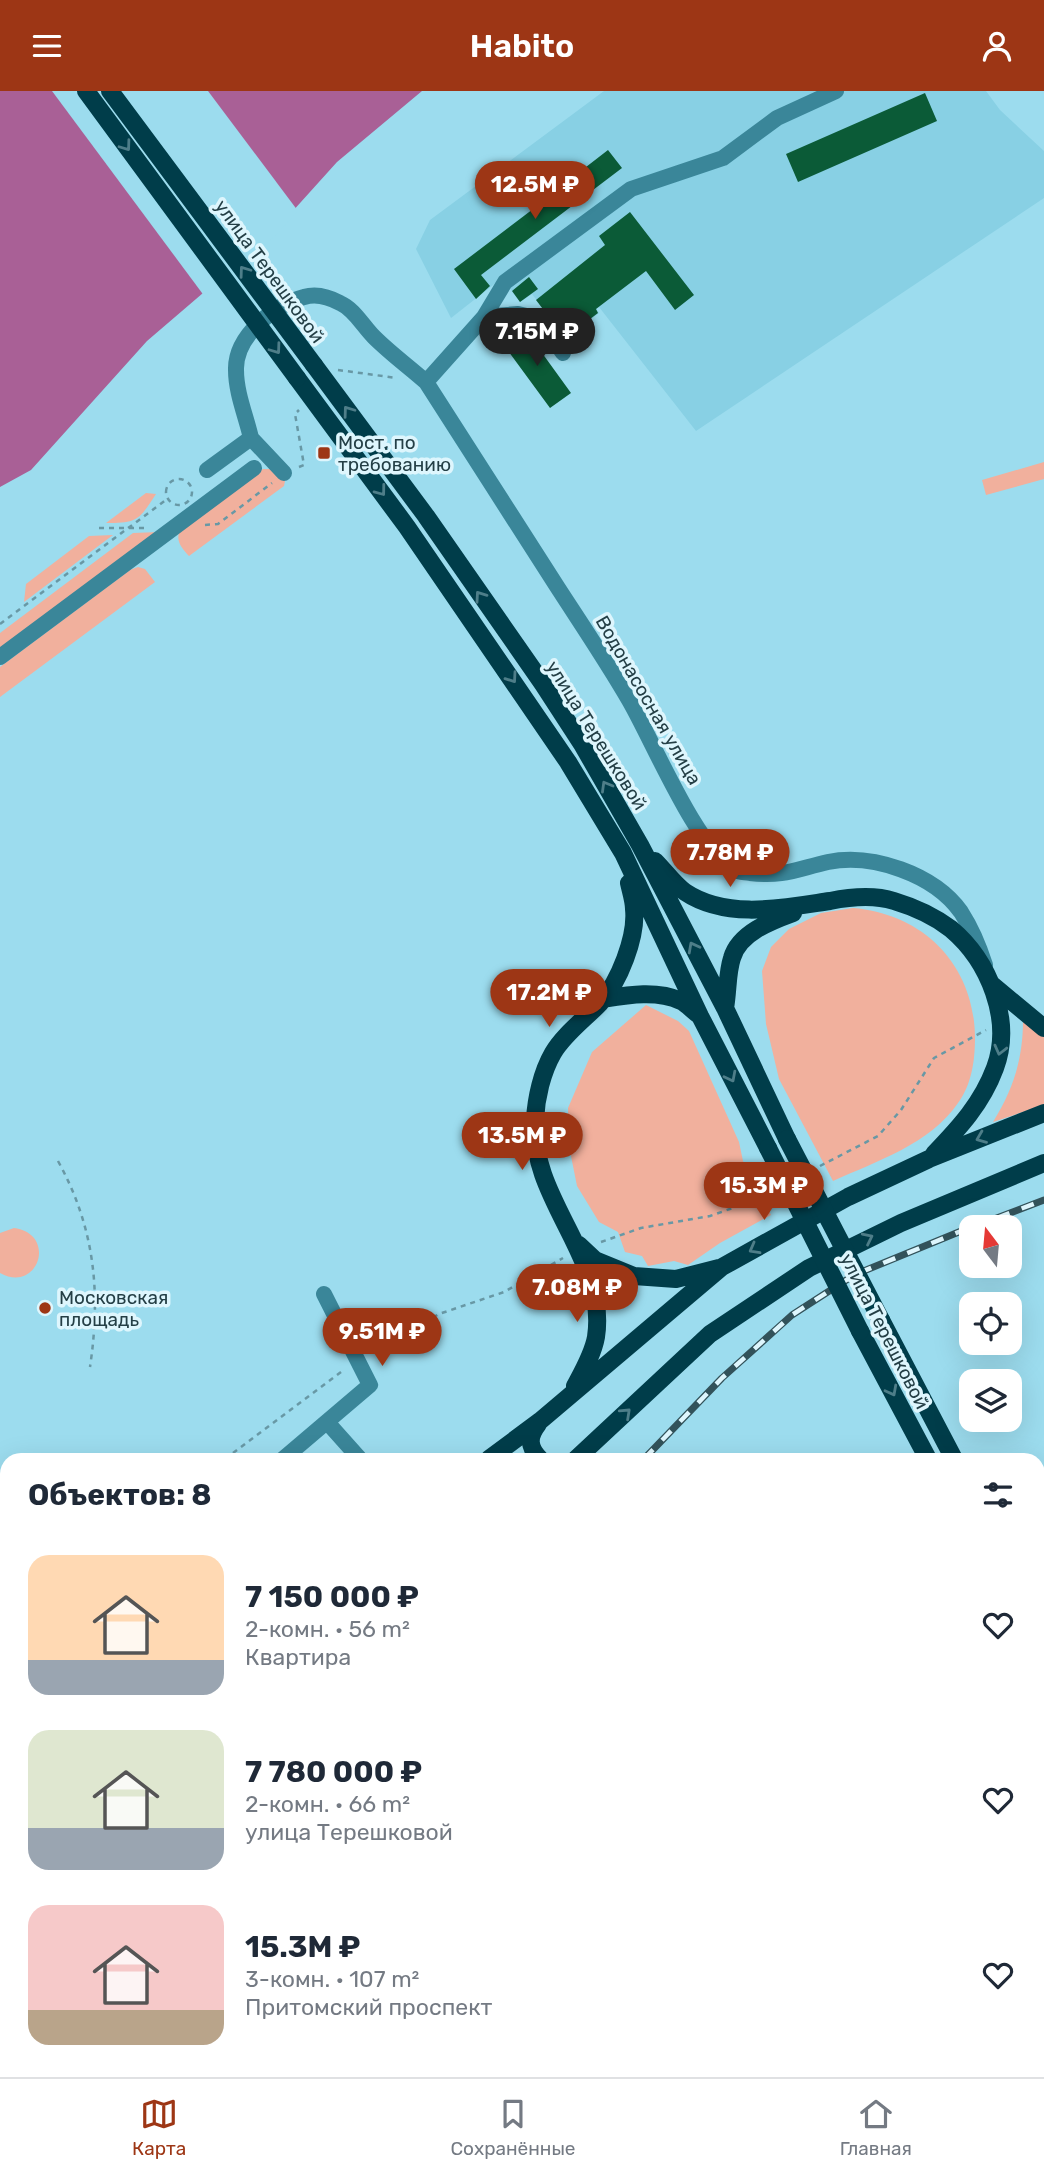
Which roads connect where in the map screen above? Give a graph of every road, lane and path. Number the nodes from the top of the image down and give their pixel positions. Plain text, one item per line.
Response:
1 (86, 91) edge
2 (110, 91) edge
3 (836, 91) edge
4 (484, 317) junction
5 (563, 353) dead end
6 (319, 372) junction
7 (400, 379) dead end
8 (426, 382) junction
9 (299, 410) dead end
10 (251, 438) junction
11 (304, 465) dead end
12 (254, 468) dead end
13 (207, 470) dead end
14 (284, 474) dead end
15 (167, 499) junction
16 (0, 624) edge
17 (0, 657) edge
18 (639, 845) junction
19 (623, 853) junction
20 (829, 901) junction
21 (991, 984) junction
22 (603, 999) junction
23 (725, 1008) junction
24 (700, 1016) junction
25 (1044, 1028) edge
26 (1044, 1113) edge
27 (929, 1159) junction
28 (58, 1161) dead end
29 (1044, 1163) edge
30 (571, 1248) junction
31 (722, 1267) junction
32 (324, 1294) dead end
33 (357, 1360) junction
34 (90, 1367) dead end
35 (568, 1398) junction
36 (540, 1421) junction
37 (327, 1422) junction
38 (233, 1453) edge
39 (290, 1453) edge
40 (355, 1453) edge
41 (497, 1453) edge
42 (534, 1453) edge
43 (582, 1453) edge
44 (925, 1453) edge
45 (951, 1453) edge

1 -> 19 main road, улица Терешковой, bridge
6 -> 2 main road, улица Терешковой, bridge
3 - 4 street
4 - 5 street
4 - 8 street
6 - 7 path
18 -> 6 main road, улица Терешковой
8 - 10 street, Водонасосная улица
8 - 21 street, Водонасосная улица
9 - 11 path
10 - 13 street
10 - 14 street
12 - 17 street
15 - 15 path
15 - 16 path
18 - 20 main road
23 -> 18 main road, улица Терешковой
19 - 22 main road
19 - 24 main road, улица Терешковой
20 - 21 main road
20 - 23 main road
21 - 25 main road
21 -> 27 main road
22 - 24 main road
22 - 30 main road
23 - 45 main road, улица Терешковой, bridge
24 -> 44 main road, улица Терешковой, bridge
26 -> 27 main road
27 -> 31 main road
28 - 34 path
43 -> 29 main road
30 - 31 main road
30 - 33 path
30 - 35 main road
31 - 35 main road
32 - 33 street
33 - 37 street
33 - 38 path
35 - 36 main road
36 - 41 main road
36 - 42 main road
37 - 39 street
37 - 40 street

